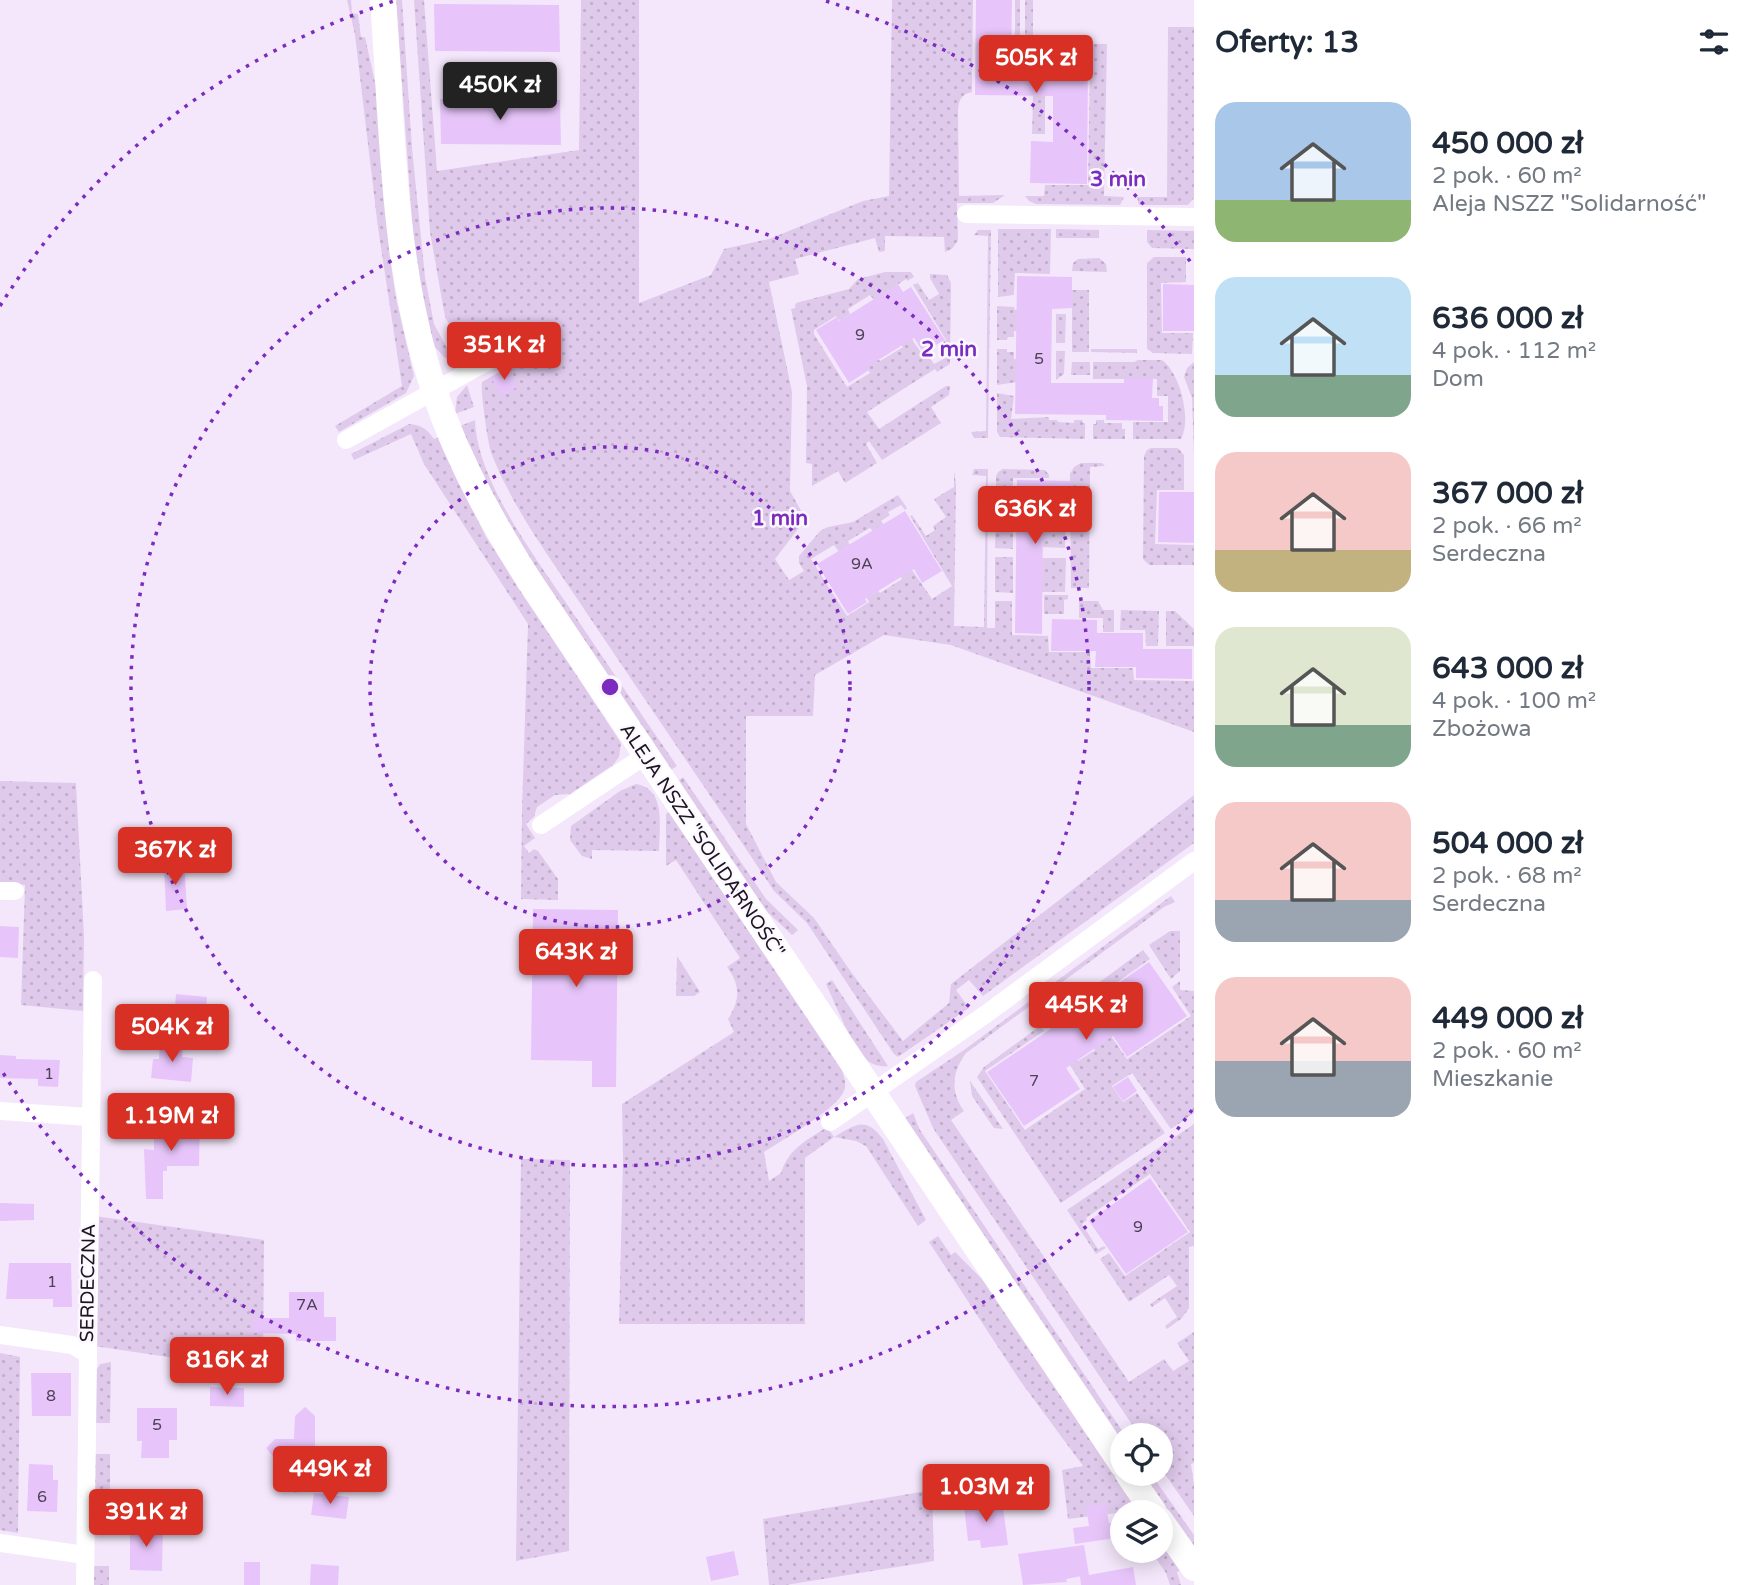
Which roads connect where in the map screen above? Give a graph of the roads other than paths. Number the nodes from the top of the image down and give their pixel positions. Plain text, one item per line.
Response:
1 (383, 0) edge
2 (966, 215) dead end
3 (1194, 216) edge
4 (517, 345) dead end
5 (434, 391) junction
6 (346, 440) dead end
7 (646, 755) junction
8 (541, 825) dead end
9 (1194, 861) edge
10 (93, 980) dead end
11 (873, 1093) junction
12 (0, 1111) edge
13 (89, 1117) junction
14 (830, 1122) dead end
15 (0, 1335) edge
16 (86, 1353) junction
17 (1110, 1446) edge
18 (1173, 1538) edge
19 (0, 1543) edge
20 (85, 1555) junction
21 (1194, 1568) edge
22 (85, 1585) edge

1 - 5 street, ALEJA NSZZ "SOLIDARNOŚĆ"
2 - 3 street
4 - 5 street
5 - 6 street
5 - 7 street, ALEJA NSZZ "SOLIDARNOŚĆ"
7 - 8 street
7 - 11 street, ALEJA NSZZ "SOLIDARNOŚĆ"
9 - 11 street
10 - 13 street, SERDECZNA
11 - 14 street
11 - 17 street, ALEJA NSZZ "SOLIDARNOŚĆ"
12 - 13 street
13 - 16 street, SERDECZNA
15 - 16 street
16 - 20 street, SERDECZNA
18 - 21 street
19 - 20 street
20 - 22 street, SERDECZNA

